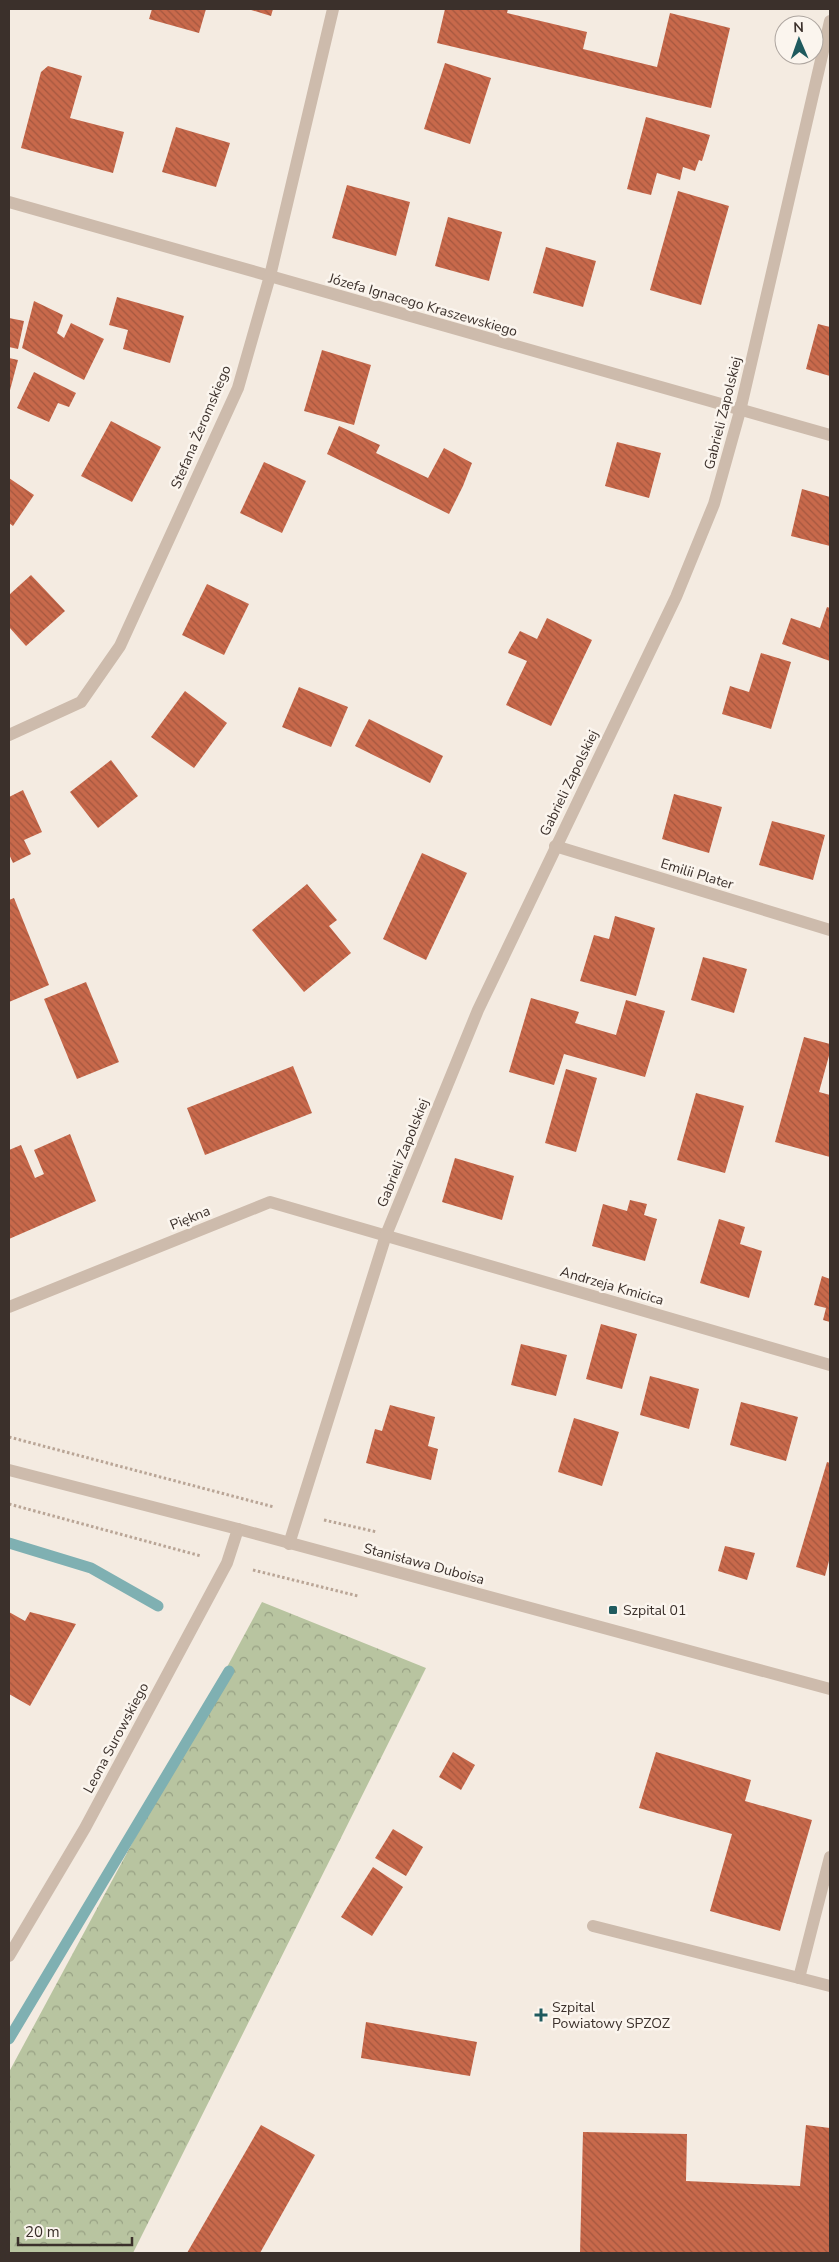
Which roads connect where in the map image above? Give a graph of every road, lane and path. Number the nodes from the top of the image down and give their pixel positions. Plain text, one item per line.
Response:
1 (333, 9) edge
2 (830, 21) edge
3 (9, 202) edge
4 (270, 276) junction
5 (740, 411) junction
6 (830, 436) edge
7 (9, 735) edge
8 (555, 846) junction
9 (830, 930) edge
10 (386, 1235) junction
11 (9, 1307) edge
12 (830, 1365) edge
13 (9, 1437) edge
14 (9, 1470) edge
15 (9, 1504) edge
16 (298, 1513) junction
17 (238, 1529) junction
18 (377, 1532) dead end
19 (289, 1544) junction
20 (227, 1563) junction
21 (358, 1596) dead end
22 (830, 1689) edge
23 (830, 1857) edge
24 (593, 1926) dead end
25 (9, 1956) edge
26 (799, 1978) junction
27 (830, 1986) edge

1 - 4 street, Stefana Żeromskiego
2 - 5 street, Gabrieli Zapolskiej
3 - 4 street, Józefa Ignacego Kraszewskiego
4 - 5 street, Józefa Ignacego Kraszewskiego
4 - 7 street, Stefana Żeromskiego
5 - 6 street, Józefa Ignacego Kraszewskiego
5 - 8 street, Gabrieli Zapolskiej
8 - 9 street, Emilii Plater
8 - 10 street, Gabrieli Zapolskiej
10 - 11 street, Piękna
10 - 12 street, Andrzeja Kmicica
10 - 16 street, Gabrieli Zapolskiej
13 - 16 path
14 - 17 street, Stanisława Duboisa
15 - 20 path
16 - 18 path
16 - 19 street, Gabrieli Zapolskiej
17 - 19 street, Stanisława Duboisa
17 - 20 street, Leona Surowskiego
19 - 22 street, Stanisława Duboisa
20 - 21 path
20 - 25 street, Leona Surowskiego
23 - 26 street
24 - 26 street
26 - 27 street

